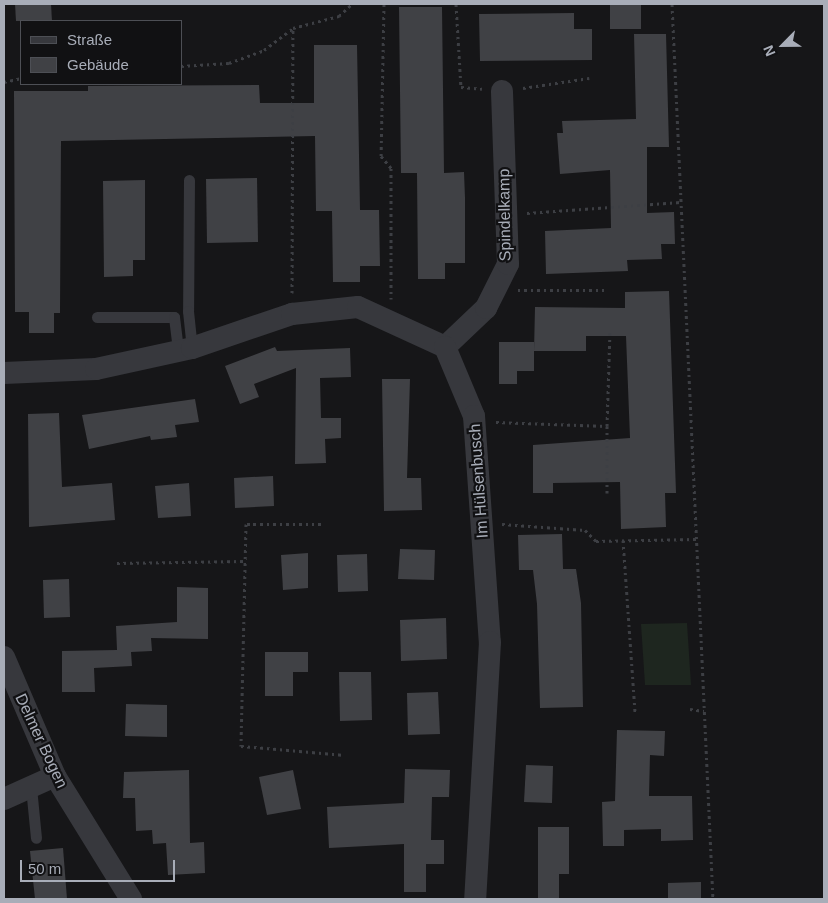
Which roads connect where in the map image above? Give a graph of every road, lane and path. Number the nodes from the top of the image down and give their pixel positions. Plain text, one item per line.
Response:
1 (352, 4) edge
2 (384, 4) edge
3 (456, 4) edge
4 (672, 4) edge
5 (293, 28) junction
6 (182, 66) edge
7 (20, 78) edge
8 (589, 78) dead end
9 (4, 82) edge
10 (502, 91) junction
11 (189, 180) dead end
12 (681, 202) junction
13 (506, 214) junction
14 (495, 290) junction
15 (604, 290) dead end
16 (292, 314) junction
17 (97, 317) dead end
18 (391, 322) junction
19 (610, 330) dead end
20 (445, 347) junction
21 (185, 350) junction
22 (4, 373) edge
23 (474, 416) junction
24 (607, 426) junction
25 (608, 493) dead end
26 (482, 522) junction
27 (321, 524) dead end
28 (696, 539) junction
29 (623, 540) junction
30 (245, 561) junction
31 (117, 563) dead end
32 (4, 657) edge
33 (690, 709) dead end
34 (704, 711) junction
35 (635, 712) dead end
36 (345, 755) dead end
37 (55, 776) junction
38 (31, 787) junction
39 (4, 799) edge
40 (36, 838) dead end
41 (130, 899) edge
42 (475, 899) edge
43 (713, 899) edge

1 - 5 path
2 - 18 path
3 - 10 path
4 - 12 path
5 - 6 path
5 - 16 path
7 - 9 path
8 - 10 path
10 - 13 street, Spindelkamp
11 - 21 lane
12 - 13 path
12 - 28 path
13 - 14 street, Spindelkamp
14 - 15 path
14 - 20 street, Spindelkamp
16 - 18 street
16 - 21 street
17 - 21 lane
18 - 20 street
19 - 24 path
20 - 23 street, Im Hülsenbusch
21 - 22 street
23 - 24 path
23 - 26 street, Im Hülsenbusch
24 - 25 path
26 - 29 path
26 - 42 street, Im Hülsenbusch
27 - 30 path
28 - 29 path
28 - 34 path
29 - 35 path
30 - 31 path
30 - 36 path
32 - 37 street, Delmer Bogen
33 - 34 path
34 - 43 path
37 - 38 street
37 - 41 street, Delmer Bogen
38 - 39 street
38 - 40 lane

